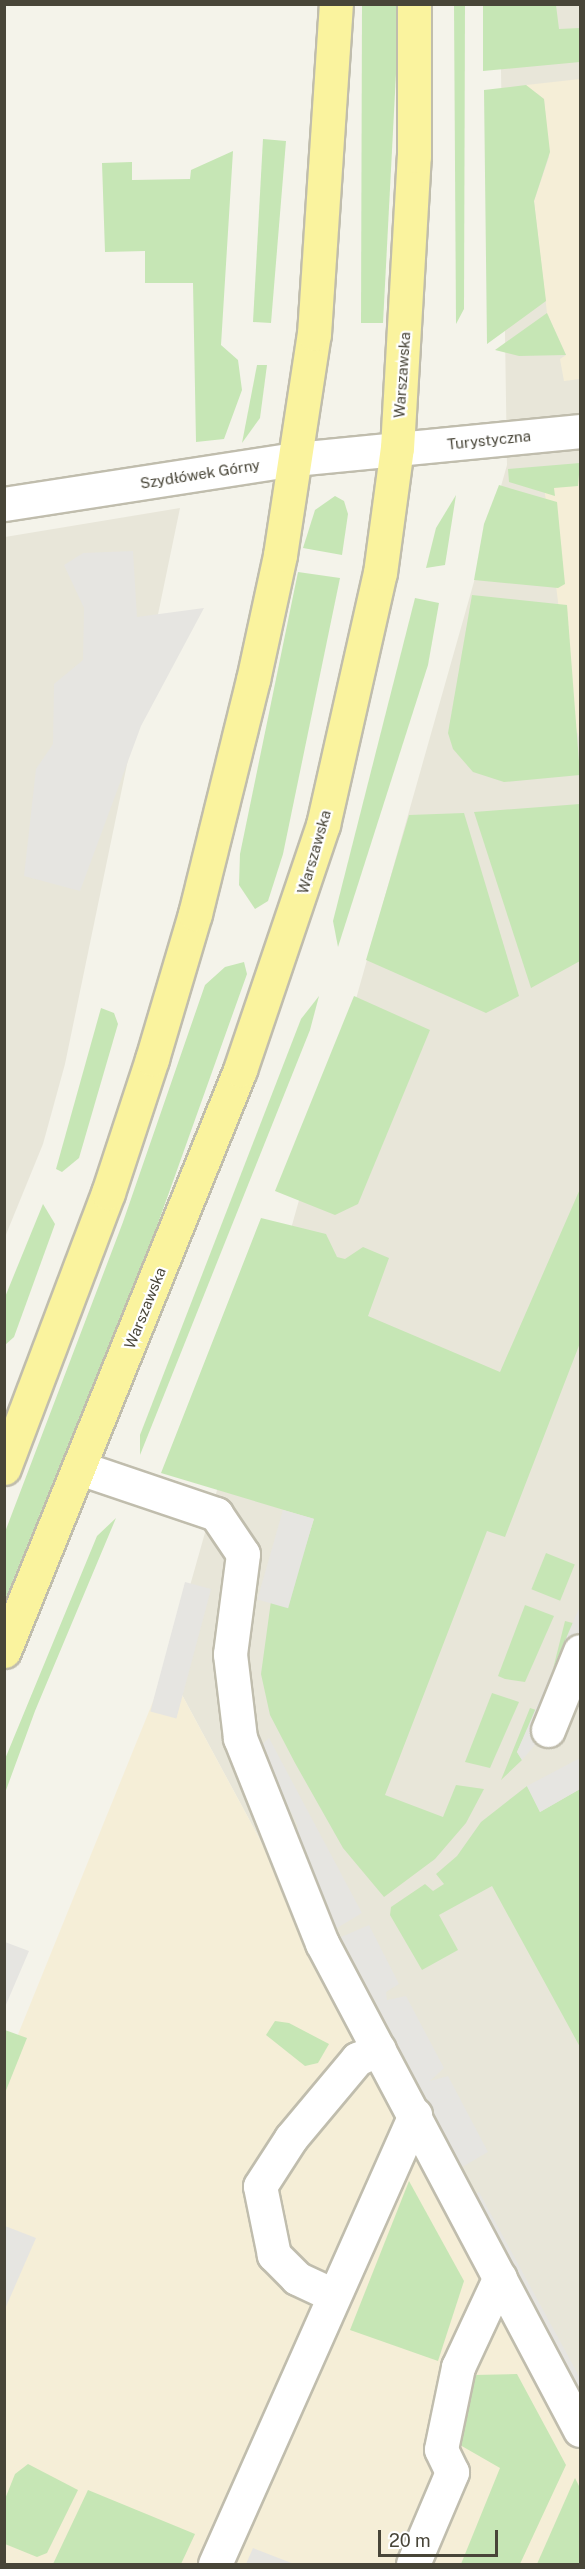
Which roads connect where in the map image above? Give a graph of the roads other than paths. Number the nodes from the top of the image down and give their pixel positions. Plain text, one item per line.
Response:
1 (336, 4) edge
2 (414, 4) edge
3 (580, 431) edge
4 (397, 448) junction
5 (295, 459) junction
6 (4, 504) edge
7 (4, 1468) edge
8 (80, 1468) junction
9 (4, 1651) edge
10 (580, 1651) edge
11 (548, 1730) dead end
12 (379, 2049) junction
13 (415, 2115) junction
14 (500, 2277) junction
15 (333, 2295) junction
16 (580, 2430) edge
17 (215, 2565) edge
18 (412, 2565) edge

1 - 5 main road
2 - 4 main road, Warszawska
3 - 4 street, Turystyczna
4 - 5 street, Szydłówek Górny
4 - 8 main road, Warszawska
5 - 6 street, Szydłówek Górny
5 - 7 main road
8 - 9 main road, Warszawska
8 - 12 street
10 - 11 street
12 - 13 street
12 - 15 street
13 - 14 street
13 - 15 street
14 - 16 street
14 - 18 street
15 - 17 street

